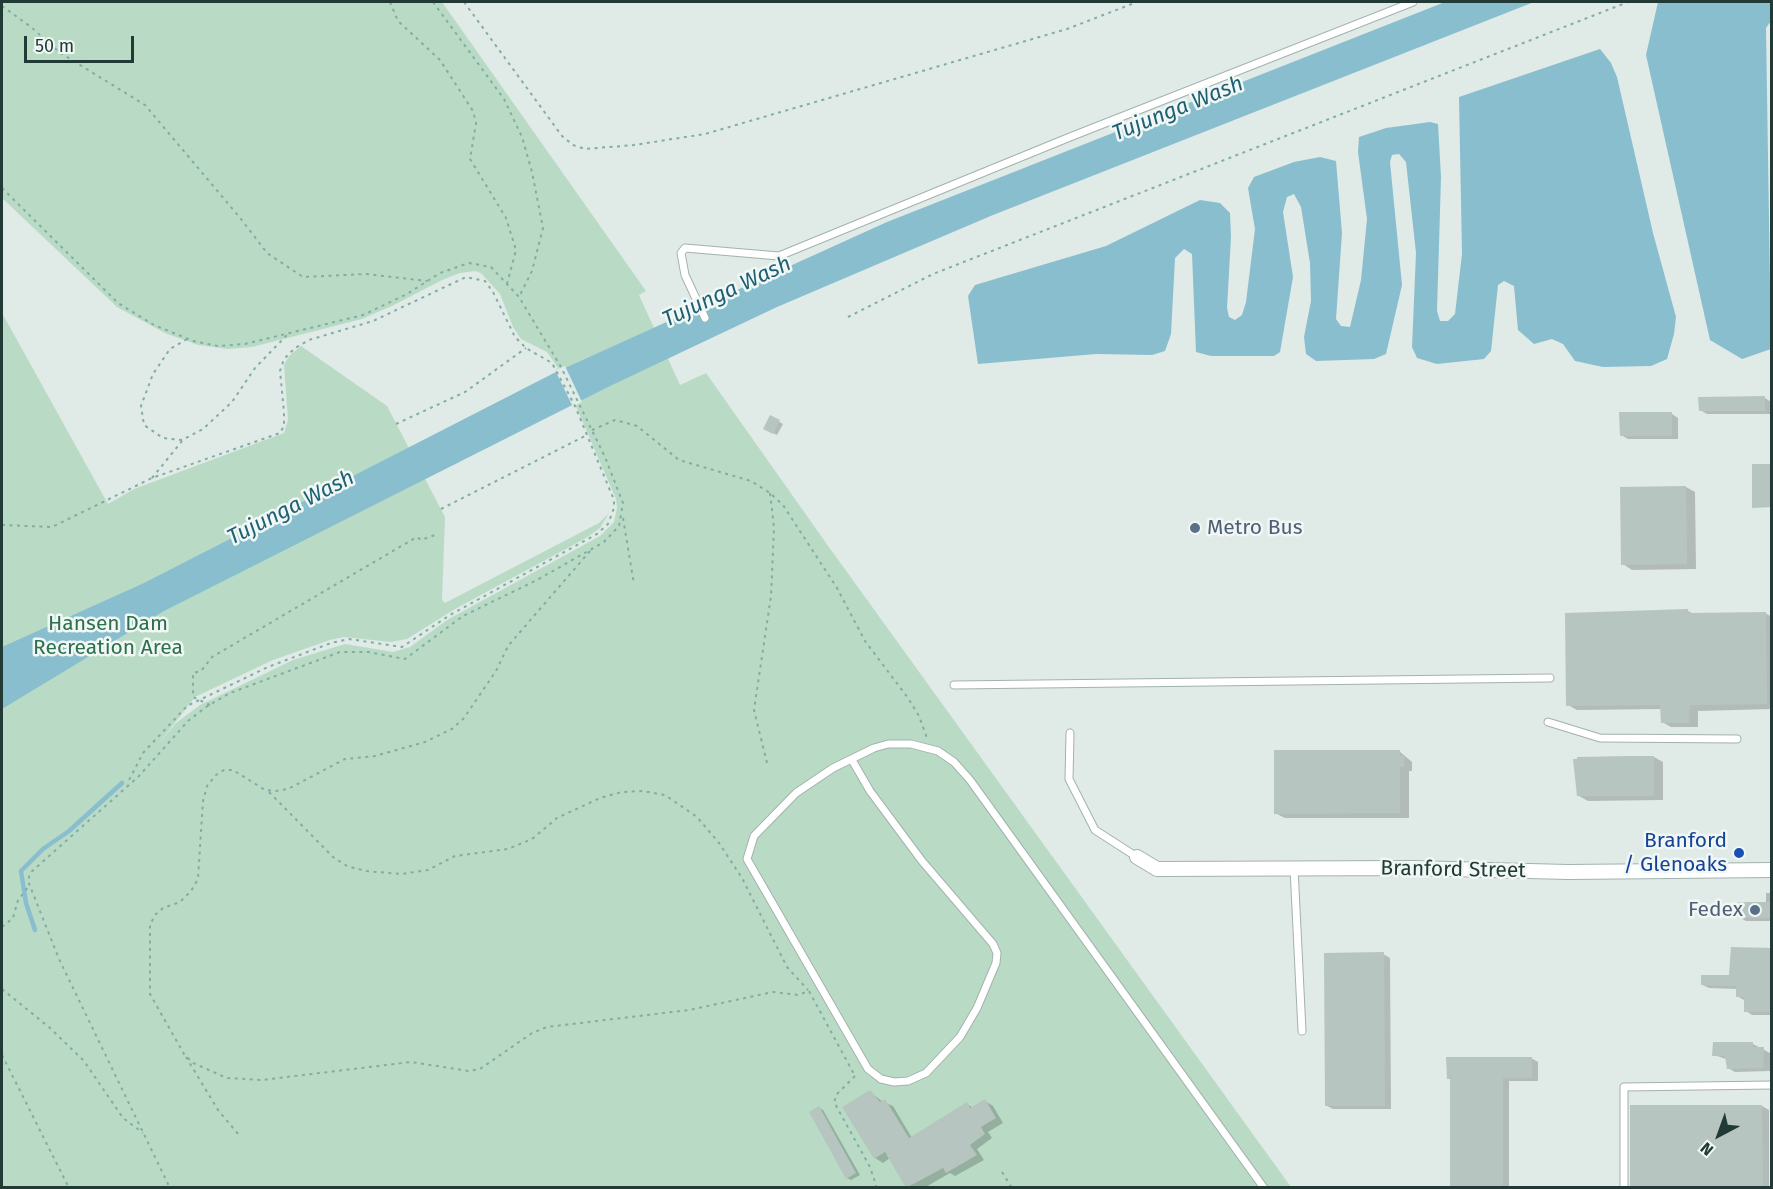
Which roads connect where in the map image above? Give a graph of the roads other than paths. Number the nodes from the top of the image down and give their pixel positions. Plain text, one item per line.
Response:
1 (1413, 2) edge
2 (705, 318) dead end
3 (1550, 678) dead end
4 (954, 685) dead end
5 (1548, 722) dead end
6 (1070, 733) dead end
7 (1737, 739) dead end
8 (852, 760) junction
9 (1137, 856) joint
10 (1294, 868) junction
11 (1772, 870) edge
12 (1302, 1031) dead end
13 (1772, 1085) edge
14 (1264, 1188) edge
15 (1624, 1188) edge

1 - 2 lane
3 - 4 lane
5 - 7 lane
6 - 9 lane
8 - 8 lane
8 - 14 lane
9 - 10 street, Branford Street
10 - 11 street, Branford Street
10 - 12 lane
13 - 15 lane

